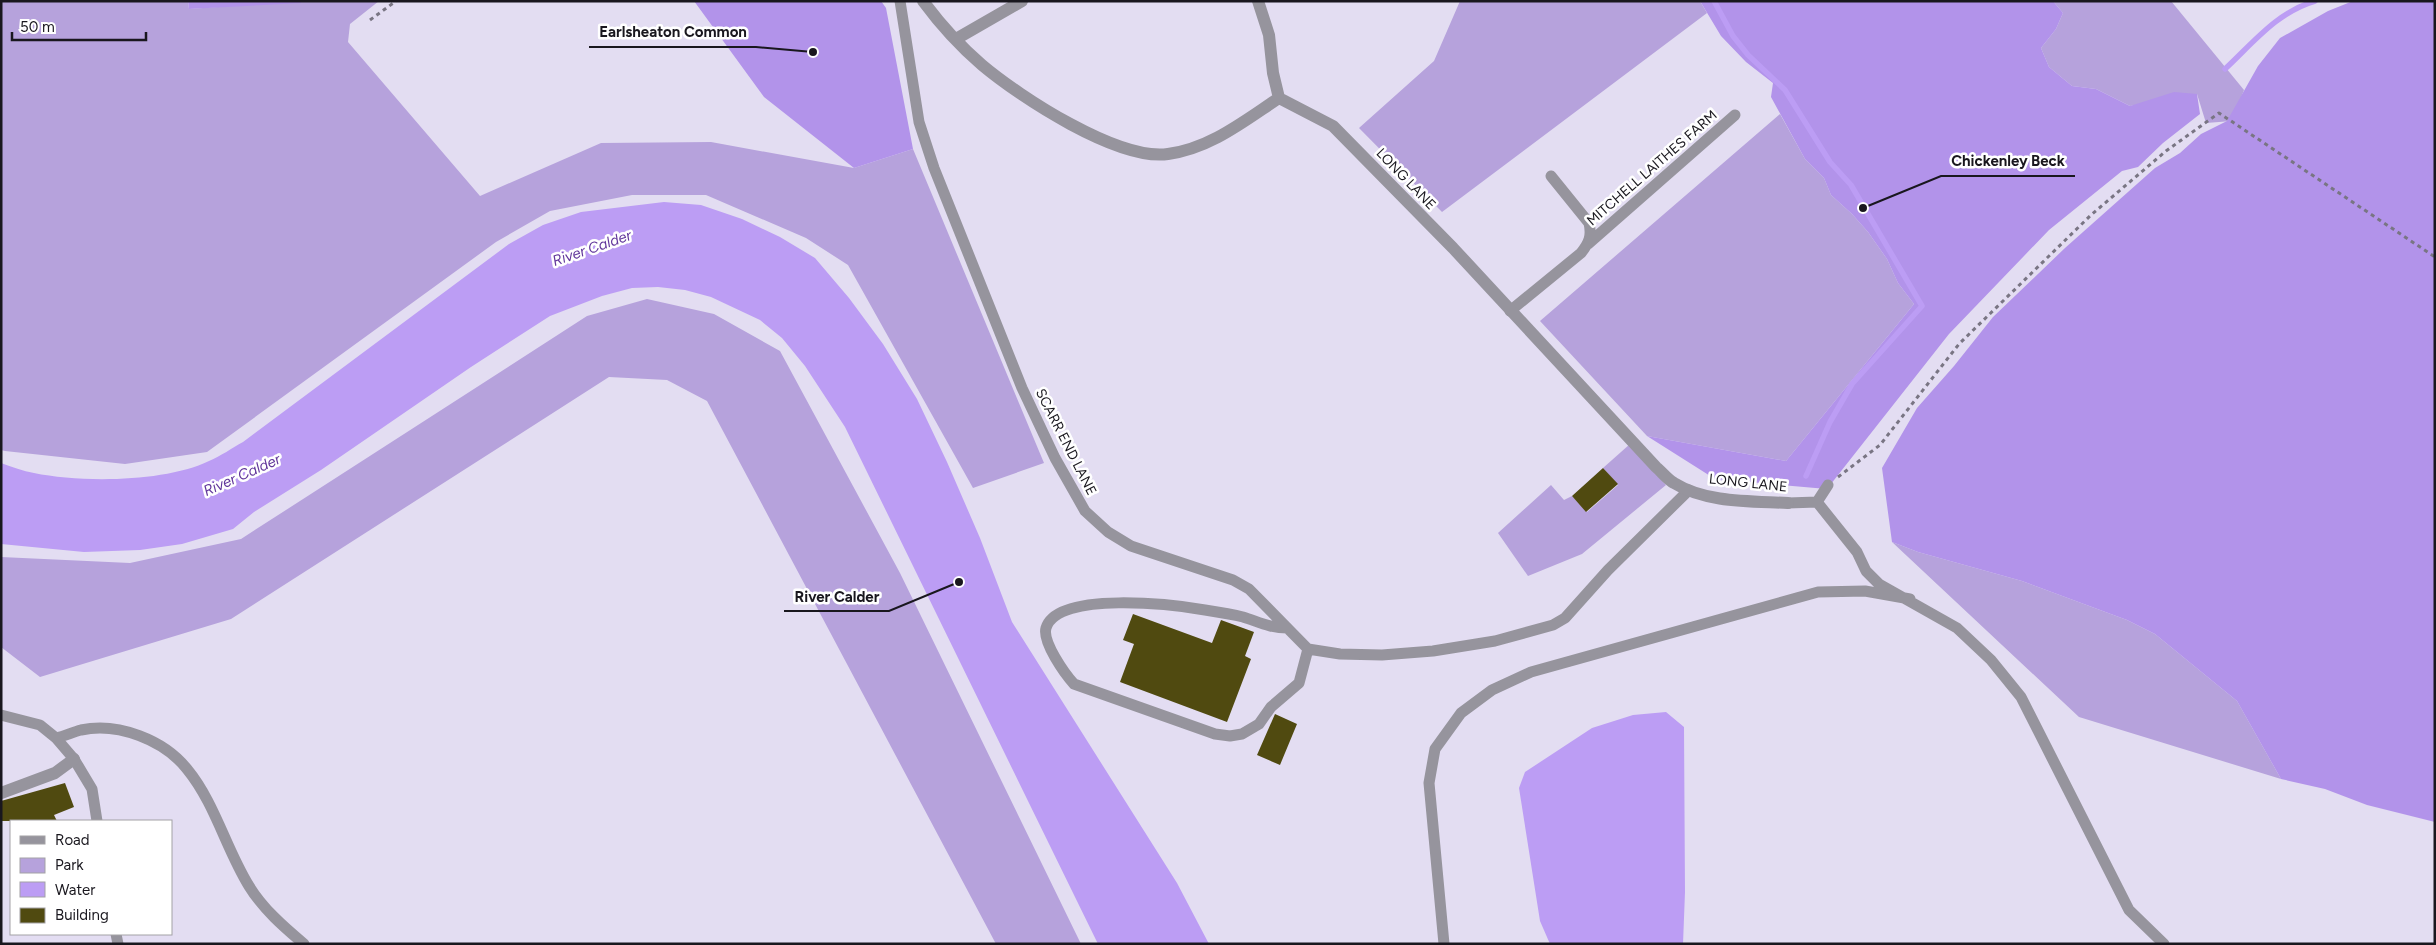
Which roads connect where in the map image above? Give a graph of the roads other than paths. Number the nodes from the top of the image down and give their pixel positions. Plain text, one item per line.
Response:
1 (900, 1) edge
2 (923, 1) edge
3 (1022, 1) edge
4 (1258, 1) edge
5 (956, 39) junction
6 (1279, 98) junction
7 (1735, 115) dead end
8 (1551, 176) dead end
9 (1588, 244) junction
10 (1510, 311) junction
11 (1828, 485) road end
12 (1689, 490) junction
13 (1817, 502) junction
14 (1788, 503) joint
15 (1910, 599) junction
16 (1287, 628) junction
17 (1308, 649) junction
18 (1, 715) edge
19 (56, 738) junction
20 (74, 759) junction
21 (1, 792) edge
22 (97, 820) edge
23 (304, 944) edge
24 (1444, 944) edge
25 (2164, 944) edge

1 - 16 lane, SCARR END LANE
2 - 5 street
3 - 5 street
4 - 6 street
5 - 6 street
6 - 10 street, LONG LANE
7 - 9 lane, MITCHELL LAITHES FARM
8 - 9 lane, MITCHELL LAITHES FARM
9 - 10 lane, MITCHELL LAITHES FARM
10 - 12 street, LONG LANE
11 - 13 lane
12 - 14 street, LONG LANE
12 - 17 lane
13 - 14 lane, LONG LANE
13 - 15 lane
15 - 24 lane
15 - 25 lane
16 - 17 lane, SCARR END LANE
16 - 17 lane
18 - 19 lane
19 - 20 lane
19 - 23 lane
20 - 21 street
20 - 22 lane

